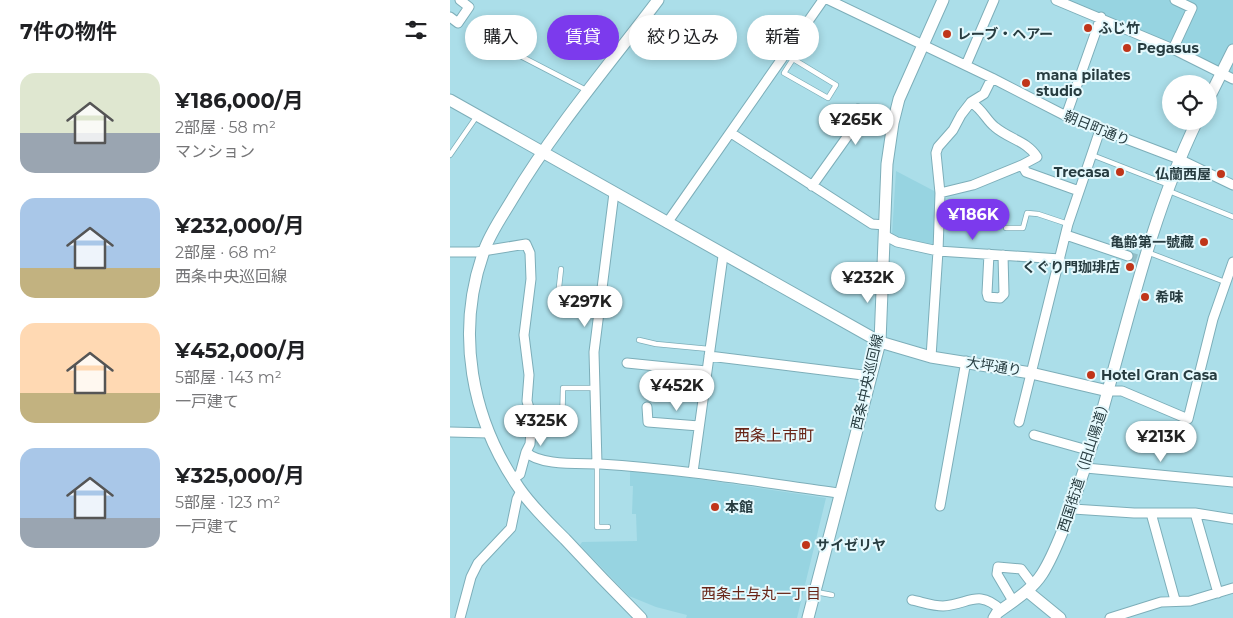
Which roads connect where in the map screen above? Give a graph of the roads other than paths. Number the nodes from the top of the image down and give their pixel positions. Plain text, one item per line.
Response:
1 (460, 0) edge
2 (658, 0) edge
3 (823, 0) edge
4 (829, 0) edge
5 (943, 0) edge
6 (994, 0) edge
7 (1056, 0) edge
8 (1175, 0) edge
9 (814, 15) edge
10 (450, 17) edge
11 (1101, 17) junction
12 (923, 46) junction
13 (1173, 50) junction
14 (1233, 50) edge
15 (789, 56) joint
16 (528, 60) edge
17 (786, 60) edge
18 (966, 65) junction
19 (1221, 74) junction
20 (992, 78) junction
21 (1233, 80) edge
22 (1217, 82) edge
23 (589, 92) junction
24 (450, 100) edge
25 (971, 102) junction
26 (858, 109) dead end
27 (478, 115) junction
28 (1066, 116) junction
29 (1100, 130) junction
30 (1194, 130) edge
31 (731, 133) junction
32 (543, 152) junction
33 (1092, 154) junction
34 (450, 155) edge
35 (1179, 159) junction
36 (1022, 164) junction
37 (1233, 185) edge
38 (812, 186) junction
39 (1168, 187) junction
40 (1079, 191) junction
41 (614, 193) junction
42 (940, 193) junction
43 (1233, 216) edge
44 (667, 223) junction
45 (1068, 224) junction
46 (1006, 228) dead end
47 (885, 230) junction
48 (1066, 235) junction
49 (484, 250) junction
50 (938, 250) junction
51 (450, 252) edge
52 (1145, 252) junction
53 (989, 254) junction
54 (1003, 255) junction
55 (723, 256) junction
56 (1128, 256) tunnel mouth
57 (1060, 259) junction
58 (1233, 262) edge
59 (561, 269) dead end
60 (1229, 283) edge
61 (558, 296) dead end
62 (639, 340) dead end
63 (880, 342) junction
64 (709, 352) junction
65 (931, 357) junction
66 (966, 361) junction
67 (627, 363) dead end
68 (706, 371) junction
69 (1031, 373) junction
70 (871, 376) junction
71 (595, 388) junction
72 (1108, 391) junction
73 (647, 407) dead end
74 (1019, 422) dead end
75 (699, 426) junction
76 (562, 431) dead end
77 (450, 432) edge
78 (489, 433) junction
79 (1034, 435) dead end
80 (1091, 451) junction
81 (526, 452) junction
82 (597, 464) junction
83 (1086, 468) junction
84 (693, 472) junction
85 (513, 479) junction
86 (1233, 482) edge
87 (521, 491) junction
88 (840, 493) junction
89 (940, 506) dead end
90 (1073, 509) junction
91 (1194, 512) junction
92 (1151, 513) junction
93 (1233, 518) edge
94 (608, 527) dead end
95 (1030, 588) junction
96 (1233, 588) edge
97 (815, 592) junction
98 (1218, 593) junction
99 (832, 595) dead end
100 (912, 600) dead end
101 (1175, 600) junction
102 (1013, 601) junction
103 (998, 614) edge
104 (460, 618) edge
105 (641, 618) edge
106 (808, 618) edge
107 (1060, 618) edge
108 (1110, 618) edge

1 - 10 street
2 - 23 street
3 - 9 street
4 - 12 street, 朝日町通り
5 - 12 street, 西条中央巡回線
6 - 18 street
7 - 11 street
8 - 13 street
11 - 13 street
11 - 28 street
12 - 18 street, 朝日町通り
12 - 47 street, 西条中央巡回線
13 - 19 street
14 - 19 street
15 - 15 lane
16 - 23 lane
17 - 31 street
18 - 20 street, 朝日町通り
19 - 21 street
19 - 22 street
20 - 25 street
20 - 28 street, 朝日町通り
23 - 32 street
24 - 27 street, 大坪通り
25 - 36 street
25 - 42 street
26 - 38 street
27 - 32 street, 大坪通り
27 - 34 lane
28 - 29 street, 朝日町通り
29 - 33 street
29 - 35 street, 朝日町通り
30 - 35 street, 西国街道（旧山陽道）
31 - 38 street
31 - 44 street
32 - 41 street, 大坪通り
32 - 49 street
33 - 39 lane
33 - 40 street
35 - 37 street, 朝日町通り
35 - 39 street, 西国街道（旧山陽道）
36 - 40 street
36 - 42 street
38 - 47 street
39 - 43 lane
39 - 52 street, 西国街道（旧山陽道）
40 - 45 street
41 - 44 street, 大坪通り
41 - 71 street
42 - 50 street
44 - 55 street, 大坪通り
45 - 46 lane
45 - 48 street
47 - 50 street
47 - 63 street, 西条中央巡回線
48 - 56 street
48 - 57 street
49 - 51 street
49 - 78 street
49 - 81 street
50 - 53 street
50 - 65 street
52 - 60 lane
52 - 72 street, 西国街道（旧山陽道）
53 - 54 street
53 - 54 street
54 - 57 street
55 - 63 street, 大坪通り
55 - 64 street
57 - 69 street
58 - 60 street
59 - 61 lane
60 - 72 street
62 - 64 lane
63 - 65 street, 大坪通り
63 - 70 street, 西条中央巡回線
64 - 68 street
64 - 70 street
65 - 66 street, 大坪通り
66 - 69 street, 大坪通り
66 - 89 street
67 - 68 street
68 - 75 street
69 - 72 street, 大坪通り
69 - 74 street
70 - 88 street, 西条中央巡回線
71 - 76 lane
71 - 82 street
72 - 80 street, 西国街道（旧山陽道）
73 - 75 street
75 - 84 street
77 - 78 street
78 - 85 street
79 - 80 street
80 - 83 street, 西国街道（旧山陽道）
81 - 82 street
81 - 85 street
82 - 84 street
82 - 94 lane
83 - 86 street
83 - 90 street, 西国街道（旧山陽道）
84 - 88 street
85 - 87 street
87 - 104 street
87 - 105 street
88 - 97 street, 西条中央巡回線
90 - 92 street
90 - 95 street, 西国街道（旧山陽道）
91 - 92 street
91 - 93 street
91 - 98 street
92 - 101 street
95 - 102 street, 西国街道（旧山陽道）
95 - 102 street
95 - 107 street
96 - 98 street
97 - 99 lane
97 - 106 street, 西条中央巡回線
98 - 101 street
100 - 103 street
101 - 108 street
102 - 103 street, 西国街道（旧山陽道）

